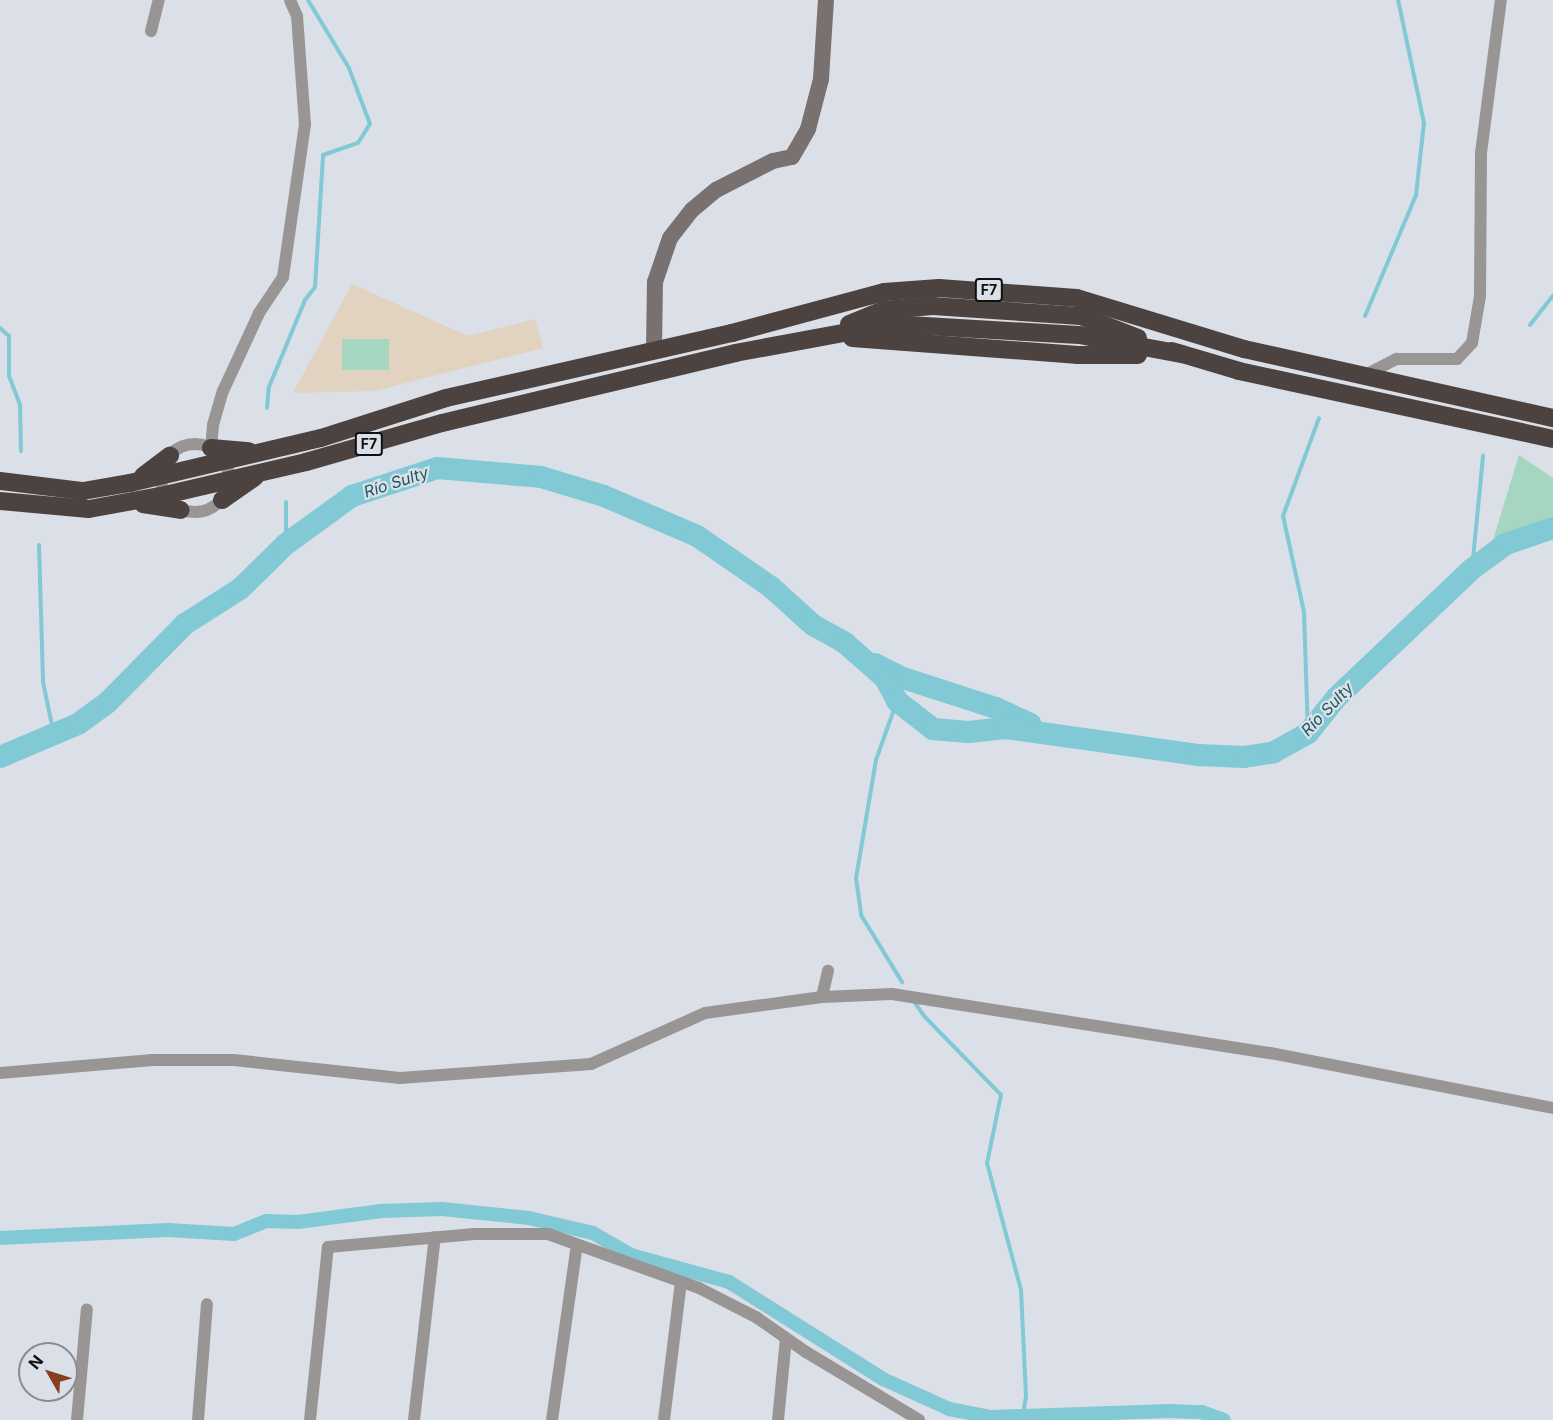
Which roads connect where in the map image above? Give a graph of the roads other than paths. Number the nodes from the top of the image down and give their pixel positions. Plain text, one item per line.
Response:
1 (159, 0) edge
2 (290, 0) edge
3 (826, 0) edge
4 (1493, 0) edge
5 (1501, 0) edge
6 (1498, 15) junction
7 (151, 31) dead end
8 (654, 350) junction
9 (1365, 375) junction
10 (1553, 418) edge
11 (1553, 439) edge
12 (211, 448) junction
13 (265, 452) junction
14 (170, 456) junction
15 (228, 470) junction
16 (262, 472) junction
17 (161, 476) junction
18 (0, 480) edge
19 (130, 492) junction
20 (165, 495) junction
21 (222, 500) junction
22 (0, 501) edge
23 (181, 510) junction
24 (828, 971) dead end
25 (822, 997) junction
26 (0, 1073) edge
27 (1553, 1108) edge
28 (435, 1237) junction
29 (577, 1245) junction
30 (681, 1282) junction
31 (207, 1304) dead end
32 (87, 1309) dead end
33 (786, 1338) junction
34 (904, 1417) edge
35 (77, 1420) edge
36 (198, 1420) edge
37 (310, 1420) edge
38 (414, 1420) edge
39 (552, 1420) edge
40 (664, 1420) edge
41 (778, 1420) edge
42 (919, 1420) edge

1 - 7 street
2 - 12 street
3 - 8 street
4 - 6 street
5 - 6 street
6 - 9 street
8 - 9 highway, F7
8 - 13 highway, F7
9 - 10 highway, F7
11 - 16 highway, F7
12 - 13 highway
12 - 14 street
12 - 15 street
13 - 15 highway, F7
14 - 17 street
14 - 19 highway
15 - 16 highway, F7
15 - 17 highway, F7
15 - 20 highway, F7
15 - 21 street
16 - 21 highway
17 - 19 highway, F7
17 - 20 street
18 - 19 highway, F7
19 - 20 highway, F7
19 - 22 highway, F7
19 - 23 highway
20 - 23 street
21 - 23 street
24 - 25 street
25 - 26 street
25 - 27 street
28 - 29 street
28 - 37 street
28 - 38 street
29 - 30 street
29 - 39 street
30 - 33 street
30 - 40 street
31 - 36 street
32 - 35 street
33 - 34 street
33 - 41 street
34 - 42 street

